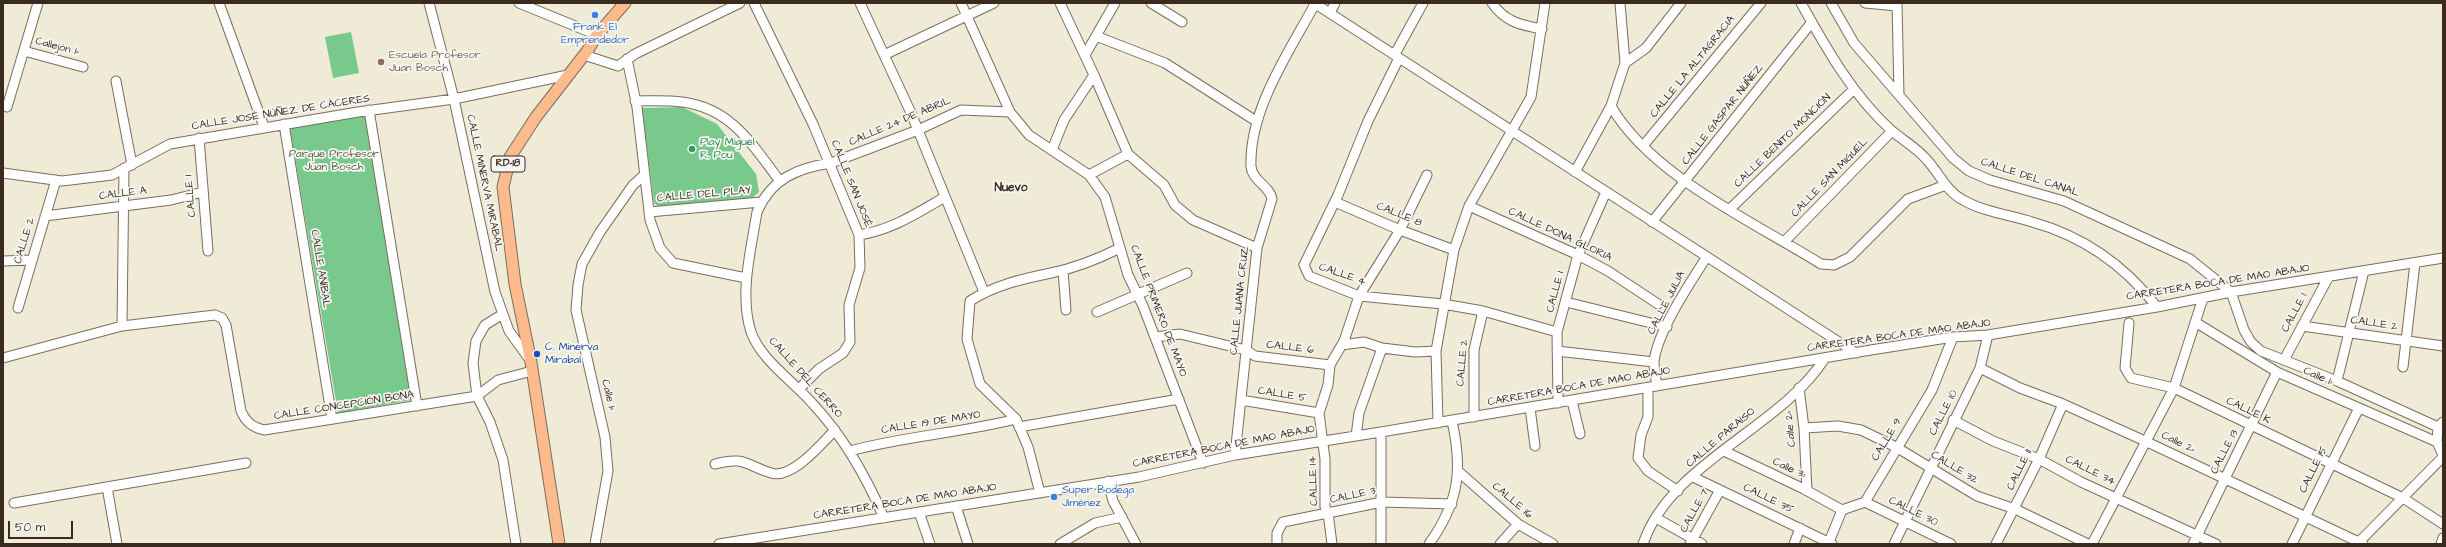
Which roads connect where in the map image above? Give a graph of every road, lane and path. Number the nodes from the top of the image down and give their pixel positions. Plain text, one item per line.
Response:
1 (38, 3) edge
2 (219, 3) edge
3 (428, 3) edge
4 (519, 3) edge
5 (625, 3) edge
6 (740, 3) edge
7 (754, 3) edge
8 (860, 3) edge
9 (961, 3) edge
10 (994, 3) edge
11 (1060, 3) edge
12 (1115, 3) edge
13 (1151, 3) edge
14 (1315, 3) edge
15 (1335, 3) edge
16 (1423, 3) edge
17 (1492, 3) edge
18 (1545, 3) edge
19 (1620, 3) edge
20 (1681, 3) edge
21 (1761, 3) edge
22 (1801, 3) edge
23 (1831, 3) edge
24 (1865, 3) edge
25 (1897, 5) edge
26 (1330, 13) junction
27 (967, 16) junction
28 (1182, 22) dead end
29 (1812, 22) junction
30 (1542, 29) junction
31 (597, 35) junction
32 (1096, 36) junction
33 (24, 51) junction
34 (584, 55) junction
35 (884, 55) junction
36 (1085, 55) junction
37 (1397, 56) junction
38 (627, 59) junction
39 (1625, 63) junction
40 (83, 67) dead end
41 (568, 75) junction
42 (1094, 75) junction
43 (116, 81) dead end
44 (1854, 89) junction
45 (1899, 95) junction
46 (454, 99) junction
47 (635, 101) junction
48 (1611, 106) junction
49 (7, 107) dead end
50 (369, 110) junction
51 (1010, 112) junction
52 (1256, 121) junction
53 (284, 124) junction
54 (264, 127) junction
55 (918, 130) junction
56 (1512, 131) junction
57 (1892, 131) junction
58 (199, 138) junction
59 (1643, 146) junction
60 (1052, 150) junction
61 (1128, 154) junction
62 (831, 163) junction
63 (128, 166) junction
64 (1575, 172) junction
65 (3, 173) edge
66 (1089, 175) junction
67 (1427, 175) dead end
68 (643, 176) junction
69 (56, 180) junction
70 (779, 180) junction
71 (1684, 182) junction
72 (1946, 185) junction
73 (203, 192) junction
74 (1606, 192) junction
75 (945, 197) junction
76 (761, 202) junction
77 (1335, 202) junction
78 (1468, 206) junction
79 (124, 207) junction
80 (1730, 209) junction
81 (649, 212) junction
82 (45, 216) junction
83 (1652, 222) junction
84 (1400, 230) junction
85 (859, 235) junction
86 (1785, 241) junction
87 (1120, 248) junction
88 (1257, 248) junction
89 (1454, 250) junction
90 (208, 251) dead end
91 (1578, 255) junction
92 (1706, 258) junction
93 (2443, 258) edge
94 (32, 260) junction
95 (3, 261) edge
96 (2415, 263) junction
97 (1063, 270) junction
98 (2364, 271) junction
99 (1186, 273) dead end
100 (746, 278) junction
101 (2328, 278) junction
102 (984, 292) junction
103 (2231, 292) junction
104 (1137, 293) junction
105 (1359, 296) junction
106 (2203, 298) junction
107 (1566, 302) junction
108 (1443, 304) junction
109 (1658, 304) dead end
110 (2157, 307) junction
111 (18, 308) dead end
112 (1066, 310) dead end
113 (1483, 311) junction
114 (1097, 312) dead end
115 (503, 314) junction
116 (2195, 322) junction
117 (2129, 323) dead end
118 (122, 326) junction
119 (2302, 326) junction
120 (1667, 327) junction
121 (1557, 332) junction
122 (2347, 332) junction
123 (1988, 335) junction
124 (1155, 337) junction
125 (1953, 337) junction
126 (2406, 341) junction
127 (1342, 345) junction
128 (2443, 346) edge
129 (1382, 348) junction
130 (1246, 350) junction
131 (1436, 351) junction
132 (1557, 351) junction
133 (1856, 353) junction
134 (3, 358) edge
135 (1824, 358) junction
136 (2284, 360) junction
137 (1654, 362) junction
138 (1330, 365) junction
139 (531, 366) junction
140 (2403, 367) dead end
141 (1980, 368) junction
142 (2277, 372) junction
143 (2337, 381) junction
144 (1653, 387) junction
145 (1799, 388) junction
146 (2174, 388) junction
147 (799, 389) junction
148 (477, 396) junction
149 (1178, 399) junction
150 (1241, 400) junction
151 (1572, 401) junction
152 (1558, 403) junction
153 (2063, 404) junction
154 (417, 406) junction
155 (1530, 408) junction
156 (2359, 408) junction
157 (1319, 413) junction
158 (1474, 417) junction
159 (332, 419) junction
160 (1953, 420) junction
161 (1452, 421) junction
162 (1017, 423) junction
163 (1438, 423) junction
164 (2441, 425) edge
165 (2251, 427) junction
166 (1804, 428) junction
167 (834, 430) junction
168 (1381, 432) junction
169 (1580, 434) dead end
170 (1356, 436) junction
171 (1323, 440) junction
172 (2145, 441) junction
173 (2437, 442) junction
174 (1535, 446) dead end
175 (1896, 448) junction
176 (850, 451) junction
177 (1724, 451) junction
178 (1235, 455) junction
179 (2443, 456) edge
180 (2039, 459) junction
181 (246, 463) dead end
182 (1203, 463) junction
183 (715, 464) dead end
184 (2331, 464) junction
185 (1930, 467) junction
186 (1459, 472) junction
187 (1693, 477) junction
188 (2224, 479) junction
189 (1108, 481) junction
190 (107, 487) junction
191 (1720, 490) junction
192 (1678, 491) junction
193 (1807, 491) junction
194 (1040, 493) junction
195 (2115, 496) junction
196 (2403, 498) junction
197 (1382, 502) junction
198 (1865, 502) junction
199 (14, 503) dead end
200 (1452, 504) junction
201 (956, 506) junction
202 (2015, 509) junction
203 (1842, 510) junction
204 (919, 512) junction
205 (1328, 513) junction
206 (1122, 517) junction
207 (884, 518) junction
208 (1656, 518) junction
209 (2304, 518) junction
210 (1904, 521) junction
211 (1518, 524) junction
212 (2443, 524) edge
213 (1800, 528) junction
214 (2197, 535) junction
215 (2443, 538) edge
216 (1691, 541) edge
217 (1830, 543) edge
218 (2360, 543) edge
219 (117, 544) edge
220 (516, 544) edge
221 (559, 544) edge
222 (595, 544) edge
223 (719, 544) edge
224 (930, 544) edge
225 (968, 544) edge
226 (1060, 544) edge
227 (1136, 544) edge
228 (1277, 544) edge
229 (1332, 544) edge
230 (1381, 544) edge
231 (1429, 544) edge
232 (1500, 544) edge
233 (1552, 544) edge
234 (1643, 544) edge
235 (1702, 544) edge
236 (1794, 544) edge
237 (1894, 544) edge
238 (1951, 544) edge
239 (1996, 544) edge
240 (2088, 544) edge
241 (2092, 544) edge
242 (2193, 544) edge
243 (2216, 544) edge
244 (2292, 544) edge
245 (2441, 544) edge

1 - 33 street
2 - 54 street
3 - 46 street, CALLE MINERVA MIRABAL
4 - 31 street
5 - 31 main road, RD-18
6 - 38 street
7 - 62 street, CALLE SAN JOSÉ
8 - 35 street
9 - 27 street, CALLE PRIMERO DE MAYO
10 - 27 street
11 - 36 street
12 - 32 street
13 - 28 street
14 - 26 street
14 - 52 street, CALLE JUANA CRUZ
15 - 26 street
16 - 37 street, CALLE 4
17 - 30 street
18 - 30 street
19 - 39 street
20 - 39 street
21 - 59 street, CALLE LA ALTAGRACIA
22 - 29 street
23 - 45 street, CALLE DEL CANAL
24 - 25 street
25 - 45 street
26 - 37 street
27 - 35 street
27 - 51 street, CALLE PRIMERO DE MAYO
29 - 44 street
29 - 71 street, CALLE GASPAR NÚÑEZ
30 - 56 street
31 - 34 main road, RD-18
32 - 36 street
32 - 52 street
33 - 40 street, Callejón 1ª
33 - 49 street
34 - 38 street
34 - 41 main road, RD-18
35 - 55 street
36 - 42 street
37 - 56 street
37 - 77 street, CALLE 4
38 - 47 street
39 - 48 street
41 - 46 street, CALLE JOSÉ NÚÑEZ DE CÁCERES
41 - 139 main road, RD-18
42 - 60 street
42 - 61 street
43 - 63 street
44 - 57 street
44 - 80 street, CALLE BENITO MONCIÓN
45 - 103 street, CALLE DEL CANAL
46 - 50 street, CALLE JOSÉ NÚÑEZ DE CÁCERES
46 - 115 street, CALLE MINERVA MIRABAL
47 - 68 street
47 - 70 street
48 - 59 street
48 - 64 street
50 - 53 street, CALLE JOSÉ NÚÑEZ DE CÁCERES
50 - 154 street
51 - 55 street, CALLE 24 DE ABRIL
51 - 60 street, CALLE PRIMERO DE MAYO
52 - 88 street, CALLE JUANA CRUZ
53 - 54 street, CALLE JOSÉ NÚÑEZ DE CÁCERES
53 - 159 street, CALLE ANÍBAL
54 - 58 street, CALLE JOSÉ NÚÑEZ DE CÁCERES
55 - 62 street, CALLE 24 DE ABRIL
55 - 75 street
56 - 64 street
56 - 78 street
57 - 72 street
57 - 86 street, CALLE SAN MIGUEL
58 - 63 street, CALLE JOSÉ NÚÑEZ DE CÁCERES
58 - 73 street, CALLE 1
59 - 71 street
60 - 66 street, CALLE PRIMERO DE MAYO
61 - 66 street
61 - 88 street
62 - 70 street, CALLE 24 DE ABRIL
62 - 85 street, CALLE SAN JOSÉ
63 - 69 street, CALLE JOSÉ NÚÑEZ DE CÁCERES
63 - 79 street
64 - 74 street
65 - 69 street, CALLE JOSÉ NÚÑEZ DE CÁCERES
66 - 87 street, CALLE PRIMERO DE MAYO
67 - 84 street
68 - 81 street
68 - 222 street, Calle 1ª
69 - 82 street, CALLE 2
70 - 76 street, CALLE DEL CERRO
71 - 80 street
71 - 83 street, CALLE GASPAR NÚÑEZ
72 - 86 street
72 - 110 street
73 - 79 street, CALLE A
73 - 90 street, CALLE 1
74 - 83 street
74 - 91 street, CALLE 1
75 - 85 street
75 - 102 street
76 - 81 street, CALLE DEL PLAY
76 - 100 street, CALLE DEL CERRO
77 - 84 street, CALLE 8
77 - 105 street, CALLE 4
78 - 89 street
78 - 91 street, CALLE DONA GLORIA
79 - 82 street, CALLE A
79 - 118 street
80 - 86 street
81 - 100 street
82 - 94 street, CALLE 2
83 - 92 street
84 - 89 street, CALLE 8
84 - 105 street
85 - 147 street, CALLE SAN JOSÉ
87 - 97 street
87 - 104 street, CALLE PRIMERO DE MAYO
88 - 130 street, CALLE JUANA CRUZ
89 - 108 street
91 - 107 street, CALLE 1
91 - 109 street, CALLE DONA GLORIA
92 - 120 street, CALLE JULIA
92 - 133 street
93 - 96 street, CARRETERA BOCA DE MAO ABAJO
94 - 95 street
94 - 111 street, CALLE 2
96 - 98 street, CARRETERA BOCA DE MAO ABAJO
96 - 126 street
97 - 102 street
97 - 112 street
98 - 101 street, CARRETERA BOCA DE MAO ABAJO
98 - 122 street
99 - 104 street
100 - 147 street, CALLE DEL CERRO
101 - 103 street, CARRETERA BOCA DE MAO ABAJO
101 - 119 street, CALLE 1
102 - 162 street
103 - 106 street, CARRETERA BOCA DE MAO ABAJO
103 - 136 street
104 - 114 street
104 - 124 street, CALLE PRIMERO DE MAYO
105 - 108 street, CALLE 4
105 - 127 street
106 - 110 street, CARRETERA BOCA DE MAO ABAJO
106 - 116 street
107 - 120 street
107 - 121 street, CALLE 1
108 - 113 street, CALLE 4
108 - 131 street
110 - 123 street, CARRETERA BOCA DE MAO ABAJO
113 - 121 street, CALLE 4
113 - 158 street, CALLE 2
115 - 139 street, CALLE MINERVA MIRABAL
115 - 148 street
116 - 142 street, Calle 1ª
116 - 146 street
117 - 146 street, CALLE K
118 - 134 street, CALLE CONCEPCIÓN BONA
118 - 159 street, CALLE CONCEPCIÓN BONA
119 - 122 street, CALLE 2
119 - 136 street, CALLE 1
120 - 137 street, CALLE JULIA
121 - 132 street, CALLE 1
122 - 126 street, CALLE 2
122 - 143 street
123 - 125 street, CARRETERA BOCA DE MAO ABAJO
123 - 141 street, CALLE 10
124 - 130 street, CALLE 6
124 - 149 street, CALLE PRIMERO DE MAYO
125 - 133 street, CARRETERA BOCA DE MAO ABAJO
125 - 175 street, CALLE 9
126 - 128 street, CALLE 2
126 - 140 street
127 - 129 street
127 - 138 street
129 - 131 street
129 - 170 street
130 - 138 street, CALLE 6
130 - 150 street, CALLE JUANA CRUZ
131 - 163 street
132 - 137 street
132 - 152 street, CALLE 1
133 - 135 street, CARRETERA BOCA DE MAO ABAJO
135 - 144 street, CARRETERA BOCA DE MAO ABAJO
135 - 145 street, CALLE PARAÍSO
136 - 143 street
137 - 144 street, CALLE JULIA
138 - 157 street
139 - 148 street, CALLE CONCEPCIÓN BONA
139 - 221 main road, RD-18
141 - 153 street, Calle 2ª
141 - 160 street, CALLE 10
142 - 156 street, Calle 1ª
142 - 165 street, CALLE 13
143 - 164 street
144 - 151 street, CARRETERA BOCA DE MAO ABAJO
144 - 192 street, CALLE JULIA
145 - 166 street, Calle 2ª
145 - 177 street, CALLE PARAÍSO
146 - 165 street, CALLE K
146 - 172 street
147 - 167 street, CALLE DEL CERRO
148 - 154 street, CALLE CONCEPCIÓN BONA
148 - 220 street
149 - 162 street, CALLE 19 DE MAYO
149 - 182 street, CALLE PRIMERO DE MAYO
150 - 157 street, CALLE 5
150 - 178 street, CALLE JUANA CRUZ
151 - 152 street, CARRETERA BOCA DE MAO ABAJO
151 - 169 street
152 - 155 street, CARRETERA BOCA DE MAO ABAJO
153 - 172 street, Calle 2ª
153 - 180 street, CALLE 11
154 - 159 street, CALLE CONCEPCIÓN BONA
155 - 158 street, CARRETERA BOCA DE MAO ABAJO
155 - 174 street
156 - 173 street, Calle 1ª
156 - 184 street, CALLE 15
157 - 171 street, CALLE 14
158 - 161 street, CARRETERA BOCA DE MAO ABAJO
160 - 180 street, CALLE 34
160 - 185 street, CALLE 10
161 - 163 street, CARRETERA BOCA DE MAO ABAJO
161 - 186 street
162 - 176 street, CALLE 19 DE MAYO
162 - 194 street
163 - 168 street, CARRETERA BOCA DE MAO ABAJO
164 - 173 street
165 - 184 street, CALLE K
165 - 188 street, CALLE 13
166 - 175 street, CALLE 32
166 - 193 street, Calle 2ª
167 - 176 street, CALLE DEL CERRO
167 - 183 street
168 - 170 street, CARRETERA BOCA DE MAO ABAJO
168 - 197 street
170 - 171 street, CARRETERA BOCA DE MAO ABAJO
171 - 178 street, CARRETERA BOCA DE MAO ABAJO
171 - 205 street, CALLE 14
172 - 188 street, Calle 2ª
172 - 195 street
173 - 179 street
175 - 185 street, CALLE 32
175 - 198 street, CALLE 9
176 - 207 street, CALLE DEL CERRO
177 - 187 street, CALLE PARAÍSO
177 - 193 street, Calle 3ª
178 - 182 street, CARRETERA BOCA DE MAO ABAJO
179 - 196 street
180 - 195 street, CALLE 34
180 - 202 street, CALLE 11
181 - 190 street
182 - 189 street, CARRETERA BOCA DE MAO ABAJO
184 - 196 street, CALLE K
184 - 209 street, CALLE 15
185 - 202 street, CALLE 32
185 - 210 street, CALLE 10
186 - 200 street
186 - 211 street, CALLE 16
187 - 191 street, CALLE 35
187 - 192 street, CALLE PARAÍSO
188 - 209 street, Calle 2ª
188 - 214 street, CALLE 13
189 - 194 street, CARRETERA BOCA DE MAO ABAJO
189 - 206 street
190 - 199 street
190 - 219 street
191 - 213 street, CALLE 35
191 - 216 street, CALLE 7
192 - 208 street, CALLE PARAÍSO
193 - 203 street, Calle 3ª
194 - 201 street, CARRETERA BOCA DE MAO ABAJO
195 - 214 street, CALLE 34
195 - 241 street
196 - 212 street, CALLE K
196 - 218 street
197 - 200 street, CALLE 3
197 - 205 street, CALLE 3
197 - 230 street
198 - 203 street
198 - 210 street, CALLE 30
200 - 231 street
201 - 204 street, CARRETERA BOCA DE MAO ABAJO
201 - 225 street
202 - 239 street, CALLE 11
202 - 240 street, CALLE 32
203 - 217 street
204 - 207 street, CARRETERA BOCA DE MAO ABAJO
204 - 224 street
205 - 228 street, CALLE 3
205 - 229 street, CALLE 14
206 - 226 street
206 - 227 street
207 - 223 street, CARRETERA BOCA DE MAO ABAJO
208 - 216 street
208 - 234 street, CALLE PARAÍSO
209 - 218 street, Calle 2ª
209 - 244 street, CALLE 15
210 - 237 street, CALLE 10
210 - 238 street, CALLE 30
211 - 232 street
211 - 233 street, CALLE 16
213 - 217 street, CALLE 35
213 - 236 street
214 - 242 street, CALLE 13
214 - 243 street, CALLE 34
215 - 245 street
216 - 235 street

